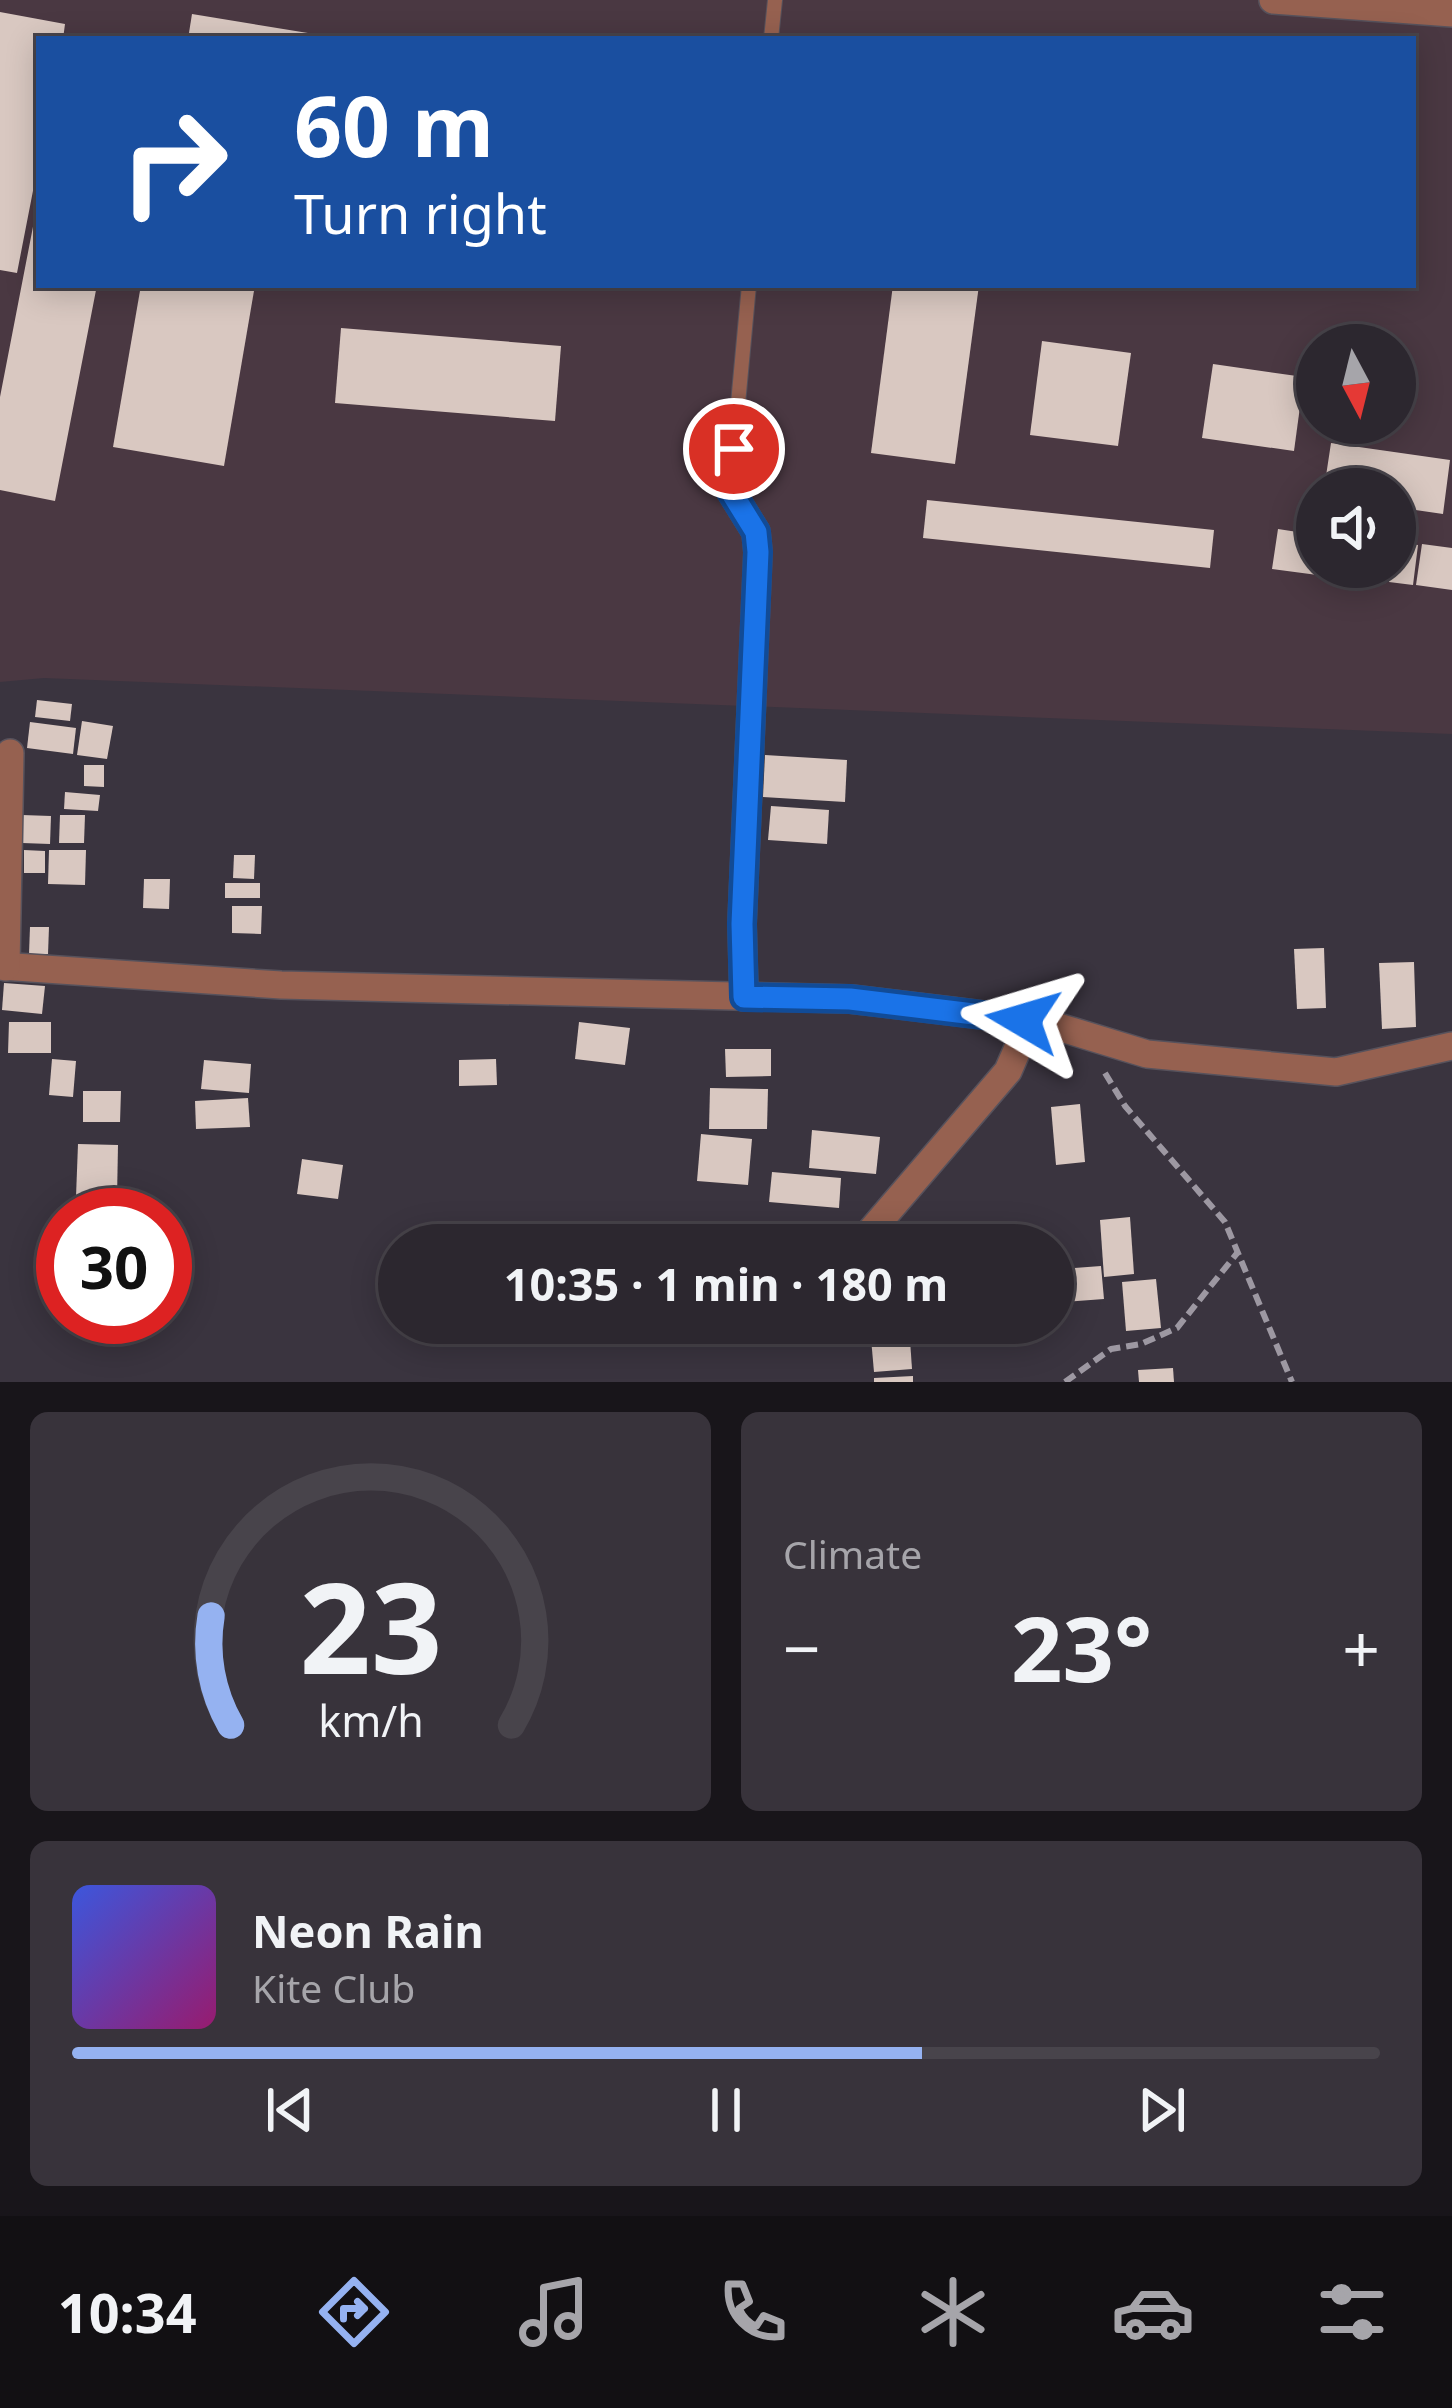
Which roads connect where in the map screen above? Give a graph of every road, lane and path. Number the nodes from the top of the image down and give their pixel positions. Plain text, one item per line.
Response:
1 (775, 0) edge
2 (1273, 0) edge
3 (1452, 13) edge
4 (771, 36) edge
5 (748, 288) edge
6 (730, 490) joint
7 (10, 753) dead end
8 (3, 966) edge
9 (744, 997) junction
10 (1023, 1020) junction
11 (1081, 1034) junction
12 (1452, 1046) edge
13 (877, 1224) edge
14 (1238, 1252) junction
15 (1065, 1382) edge
16 (1292, 1382) edge

1 - 4 lane
2 - 3 street
5 - 6 lane
6 - 9 street
7 - 8 street
8 - 9 street
9 - 10 street
10 - 11 street
10 - 13 street
11 - 12 street
11 - 14 path
14 - 15 path
14 - 16 path

